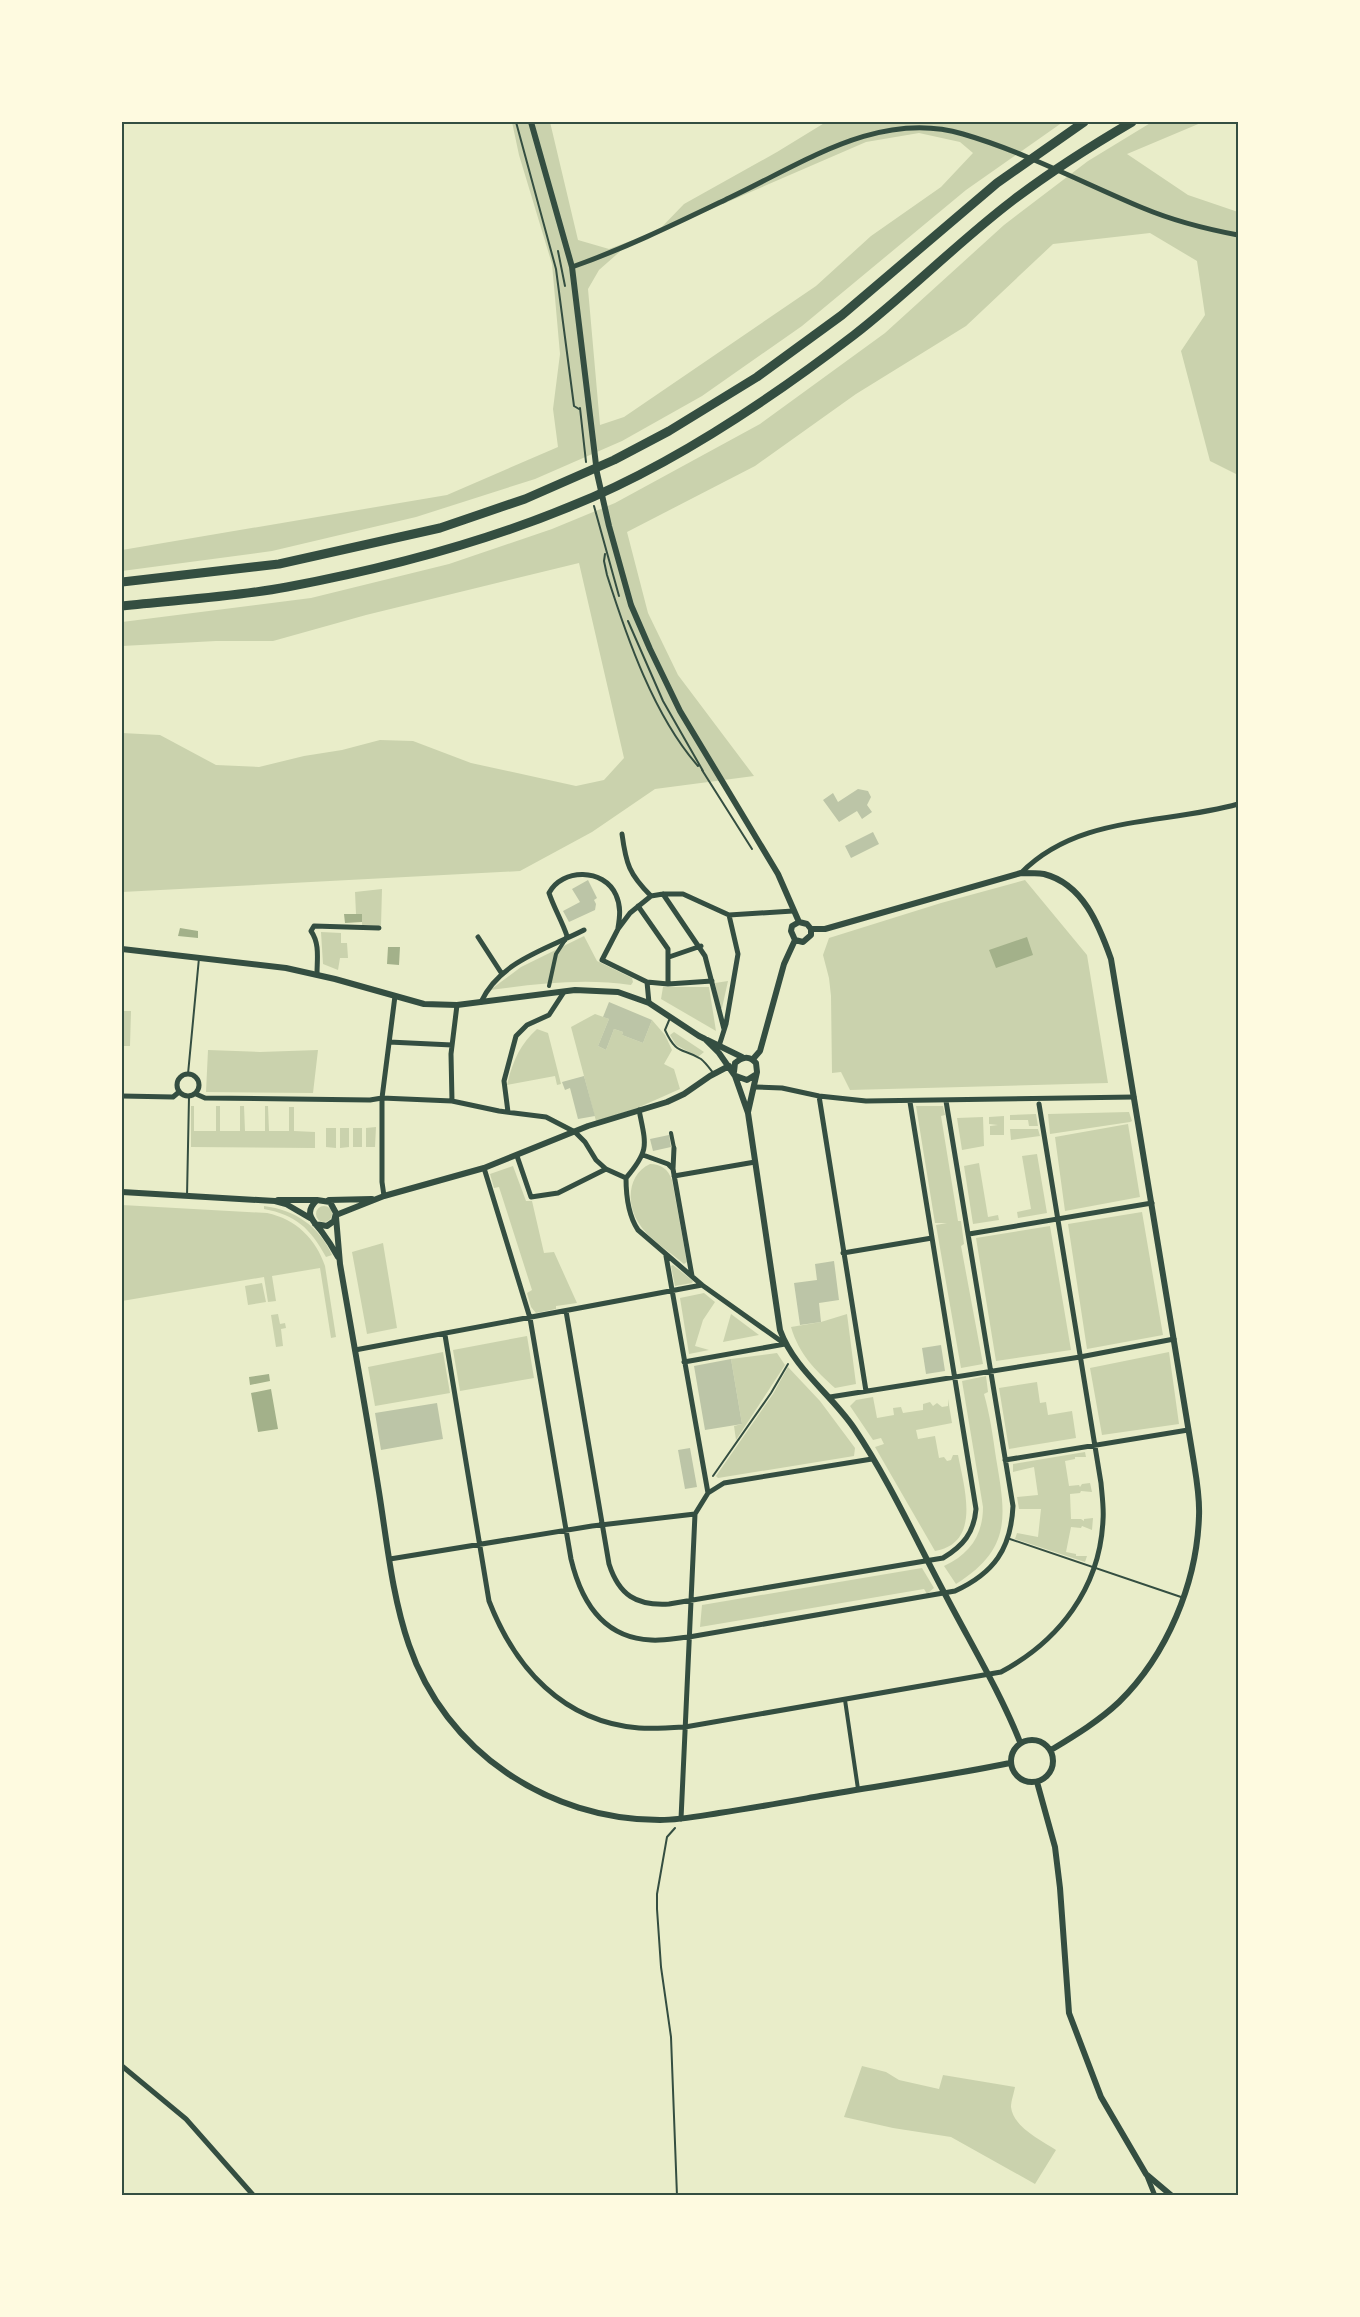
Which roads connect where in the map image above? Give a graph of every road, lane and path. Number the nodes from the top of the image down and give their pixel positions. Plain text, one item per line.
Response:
1 (516, 122) edge
2 (531, 122) edge
3 (1084, 122) edge
4 (1132, 122) edge
5 (1239, 235) edge
6 (557, 248) dead end
7 (572, 267) junction
8 (566, 291) dead end
9 (579, 399) dead end
10 (580, 410) junction
11 (581, 426) dead end
12 (600, 531) dead end
13 (122, 582) edge
14 (122, 606) edge
15 (1239, 804) edge
16 (622, 834) dead end
17 (753, 850) dead end
18 (1021, 873) junction
19 (663, 894) junction
20 (651, 896) junction
21 (638, 906) junction
22 (793, 911) junction
23 (729, 915) junction
24 (799, 922) junction
25 (379, 928) dead end
26 (618, 929) junction
27 (811, 929) junction
28 (584, 930) dead end
29 (477, 937) dead end
30 (565, 940) junction
31 (795, 940) junction
32 (701, 946) junction
33 (122, 949) edge
34 (669, 957) junction
35 (199, 958) junction
36 (317, 974) junction
37 (502, 975) junction
38 (712, 981) junction
39 (647, 982) junction
40 (668, 984) junction
41 (549, 986) dead end
42 (564, 992) junction
43 (394, 996) junction
44 (481, 1002) junction
45 (649, 1004) junction
46 (457, 1005) junction
47 (670, 1017) junction
48 (724, 1029) junction
49 (705, 1039) junction
50 (389, 1042) junction
51 (452, 1045) junction
52 (719, 1046) junction
53 (742, 1057) junction
54 (753, 1059) junction
55 (729, 1066) junction
56 (188, 1074) junction
57 (714, 1074) junction
58 (755, 1075) junction
59 (735, 1076) junction
60 (754, 1087) junction
61 (178, 1092) junction
62 (196, 1094) junction
63 (122, 1096) edge
64 (819, 1096) junction
65 (1134, 1096) junction
66 (189, 1097) junction
67 (382, 1098) junction
68 (452, 1101) junction
69 (946, 1101) junction
70 (910, 1102) junction
71 (1039, 1104) dead end
72 (639, 1110) junction
73 (508, 1112) junction
74 (748, 1113) junction
75 (575, 1132) junction
76 (671, 1133) dead end
77 (674, 1148) joint
78 (644, 1155) junction
79 (517, 1156) junction
80 (755, 1162) junction
81 (484, 1168) junction
82 (606, 1169) junction
83 (674, 1172) junction
84 (626, 1178) junction
85 (122, 1192) edge
86 (186, 1196) junction
87 (384, 1196) junction
88 (376, 1199) junction
89 (317, 1200) junction
90 (326, 1200) junction
91 (275, 1201) junction
92 (1152, 1203) junction
93 (336, 1216) junction
94 (310, 1218) junction
95 (1057, 1219) junction
96 (315, 1224) junction
97 (969, 1234) junction
98 (932, 1238) junction
99 (843, 1253) junction
100 (666, 1256) junction
101 (339, 1259) junction
102 (692, 1276) junction
103 (702, 1285) junction
104 (672, 1292) junction
105 (566, 1311) junction
106 (530, 1318) junction
107 (445, 1335) junction
108 (1174, 1339) junction
109 (785, 1344) junction
110 (355, 1350) junction
111 (1080, 1357) junction
112 (684, 1362) junction
113 (788, 1364) dead end
114 (990, 1371) junction
115 (955, 1377) junction
116 (866, 1391) junction
117 (830, 1397) junction
118 (1188, 1430) junction
119 (1094, 1445) junction
120 (872, 1459) junction
121 (1005, 1460) junction
122 (713, 1477) dead end
123 (708, 1493) junction
124 (694, 1514) junction
125 (602, 1525) junction
126 (567, 1530) junction
127 (1007, 1538) junction
128 (480, 1545) junction
129 (390, 1559) junction
130 (928, 1561) junction
131 (1094, 1569) junction
132 (945, 1594) junction
133 (1184, 1598) junction
134 (690, 1600) junction
135 (689, 1637) junction
136 (988, 1676) junction
137 (845, 1700) junction
138 (685, 1727) junction
139 (1020, 1742) junction
140 (1051, 1750) junction
141 (1010, 1763) junction
142 (1037, 1782) junction
143 (858, 1790) junction
144 (681, 1819) junction
145 (667, 1837) dead end
146 (122, 2066) edge
147 (1146, 2174) junction
148 (254, 2196) edge
149 (676, 2196) edge
150 (1155, 2196) edge
151 (1172, 2196) edge

1 - 10 path
2 - 7 street
3 - 13 highway
4 - 14 highway
5 - 7 street
6 - 8 path
7 - 22 street
9 - 10 path
10 - 11 path
12 - 17 path
15 - 18 street
16 - 20 street
18 - 27 street
18 - 65 street
19 - 20 street
19 - 23 street
19 - 32 street
20 - 21 street
21 - 26 street
21 - 34 street
22 - 23 street
22 - 24 street
23 - 48 street
24 - 27 street
24 - 31 street
25 - 36 street
26 - 30 street
26 - 39 street
27 - 31 street
28 - 30 street
29 - 37 street
30 - 37 street
30 - 41 street
31 - 54 street
32 - 34 street
32 - 38 street
33 - 35 street
34 - 40 street
35 - 36 street
35 - 56 lane
36 - 43 street
37 - 44 street
38 - 40 street
38 - 48 street
39 - 40 street
39 - 45 street
42 - 44 street
42 - 45 street
42 - 73 street
43 - 46 street
43 - 50 street
44 - 46 street
45 - 47 street
46 - 51 street
47 - 49 street
47 - 57 lane
48 - 52 street
49 - 52 street
49 - 55 street
50 - 51 street
50 - 67 street
51 - 68 street
52 - 53 street
53 - 54 street
53 - 59 street
54 - 58 street
55 - 57 street
55 - 59 street
56 - 61 street
56 - 62 street
57 - 72 street
58 - 59 street
58 - 60 street
59 - 74 street
60 - 64 street
60 - 74 street
61 - 63 street
61 - 66 street
62 - 66 street
62 - 67 street
64 - 70 street
64 - 99 street
65 - 69 street
65 - 92 street
66 - 86 lane
67 - 68 street
67 - 87 street
68 - 73 street
69 - 70 street
69 - 97 street
70 - 98 street
71 - 95 street
72 - 75 street
72 - 78 street
73 - 75 street
74 - 80 street
75 - 79 street
75 - 82 street
76 - 77 street
77 - 83 street
78 - 83 street
78 - 84 street
79 - 81 street
79 - 82 street
80 - 83 street
80 - 109 street
81 - 87 street
81 - 106 street
82 - 84 street
83 - 102 street
84 - 100 street
85 - 86 street
86 - 91 street
87 - 88 street
88 - 90 street
88 - 93 street
89 - 90 street
89 - 91 street
89 - 94 street
90 - 93 street
91 - 94 street
92 - 95 street
92 - 108 street
93 - 96 street
93 - 101 street
94 - 96 street
95 - 97 street
95 - 111 street
96 - 101 street
97 - 114 street
98 - 99 street
98 - 115 street
99 - 116 street
100 - 102 street
100 - 104 street
101 - 110 street
102 - 103 street
103 - 104 street
103 - 109 street
104 - 105 street
104 - 112 street
105 - 106 street
105 - 125 street
106 - 107 street
106 - 126 street
107 - 110 street
107 - 128 street
108 - 111 street
108 - 118 street
109 - 112 street
109 - 117 street
110 - 129 street
111 - 114 street
111 - 119 street
112 - 123 street
113 - 122 path
114 - 115 street
114 - 121 street
115 - 116 street
115 - 130 street
116 - 117 street
117 - 120 street
118 - 119 street
118 - 133 street
119 - 121 street
119 - 131 street
120 - 123 street
120 - 130 street
121 - 127 street
123 - 124 street
124 - 125 street
124 - 134 street
125 - 126 street
125 - 134 street
126 - 128 street
126 - 135 street
127 - 131 lane
127 - 132 street
128 - 129 street
128 - 138 street
129 - 144 street
130 - 132 street
130 - 134 street
131 - 133 lane
131 - 136 street
132 - 135 street
132 - 136 street
133 - 140 street
134 - 135 street
135 - 138 street
136 - 137 street
136 - 139 street
137 - 138 street
137 - 143 street
138 - 144 street
139 - 140 street
139 - 141 street
140 - 142 street
141 - 142 street
141 - 143 street
142 - 147 street
143 - 144 street
145 - 149 path
146 - 148 street
147 - 150 street
147 - 151 street

